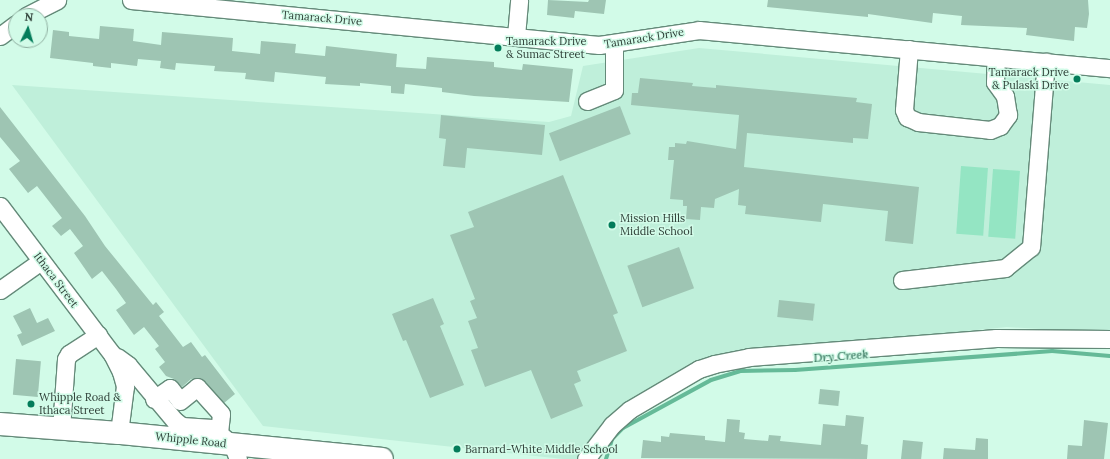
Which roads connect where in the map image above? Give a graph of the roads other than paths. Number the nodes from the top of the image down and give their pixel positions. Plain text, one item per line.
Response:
1 (57, 0) edge
2 (130, 0) edge
3 (519, 0) edge
4 (30, 8) edge
5 (516, 36) junction
6 (614, 43) junction
7 (909, 50) junction
8 (996, 58) junction
9 (1046, 62) junction
10 (1110, 68) edge
11 (587, 101) dead end
12 (0, 206) edge
13 (41, 261) junction
14 (902, 280) dead end
15 (0, 290) edge
16 (98, 335) junction
17 (1110, 339) edge
18 (112, 354) junction
19 (154, 399) junction
20 (0, 424) edge
21 (61, 429) junction
22 (119, 433) junction
23 (230, 446) edge
24 (382, 459) edge
25 (586, 459) edge

1 - 4 street
2 - 5 street, Tamarack Drive
3 - 5 street
5 - 6 street, Tamarack Drive
6 - 7 street, Tamarack Drive
6 - 11 street
7 - 8 street, Tamarack Drive
7 - 8 street
8 - 9 street, Tamarack Drive
9 - 10 street, Tamarack Drive
9 - 14 street
12 - 13 street, Ithaca Street
13 - 15 street
13 - 16 street, Ithaca Street
16 - 18 street, Ithaca Street
16 - 21 street
17 - 25 street
18 - 19 street, Ithaca Street
18 - 22 street, Ithaca Street
19 - 23 street, Ithaca Street
19 - 23 street
20 - 21 main road, Whipple Road
21 - 22 main road, Whipple Road
22 - 23 main road, Whipple Road
23 - 24 main road, Whipple Road

